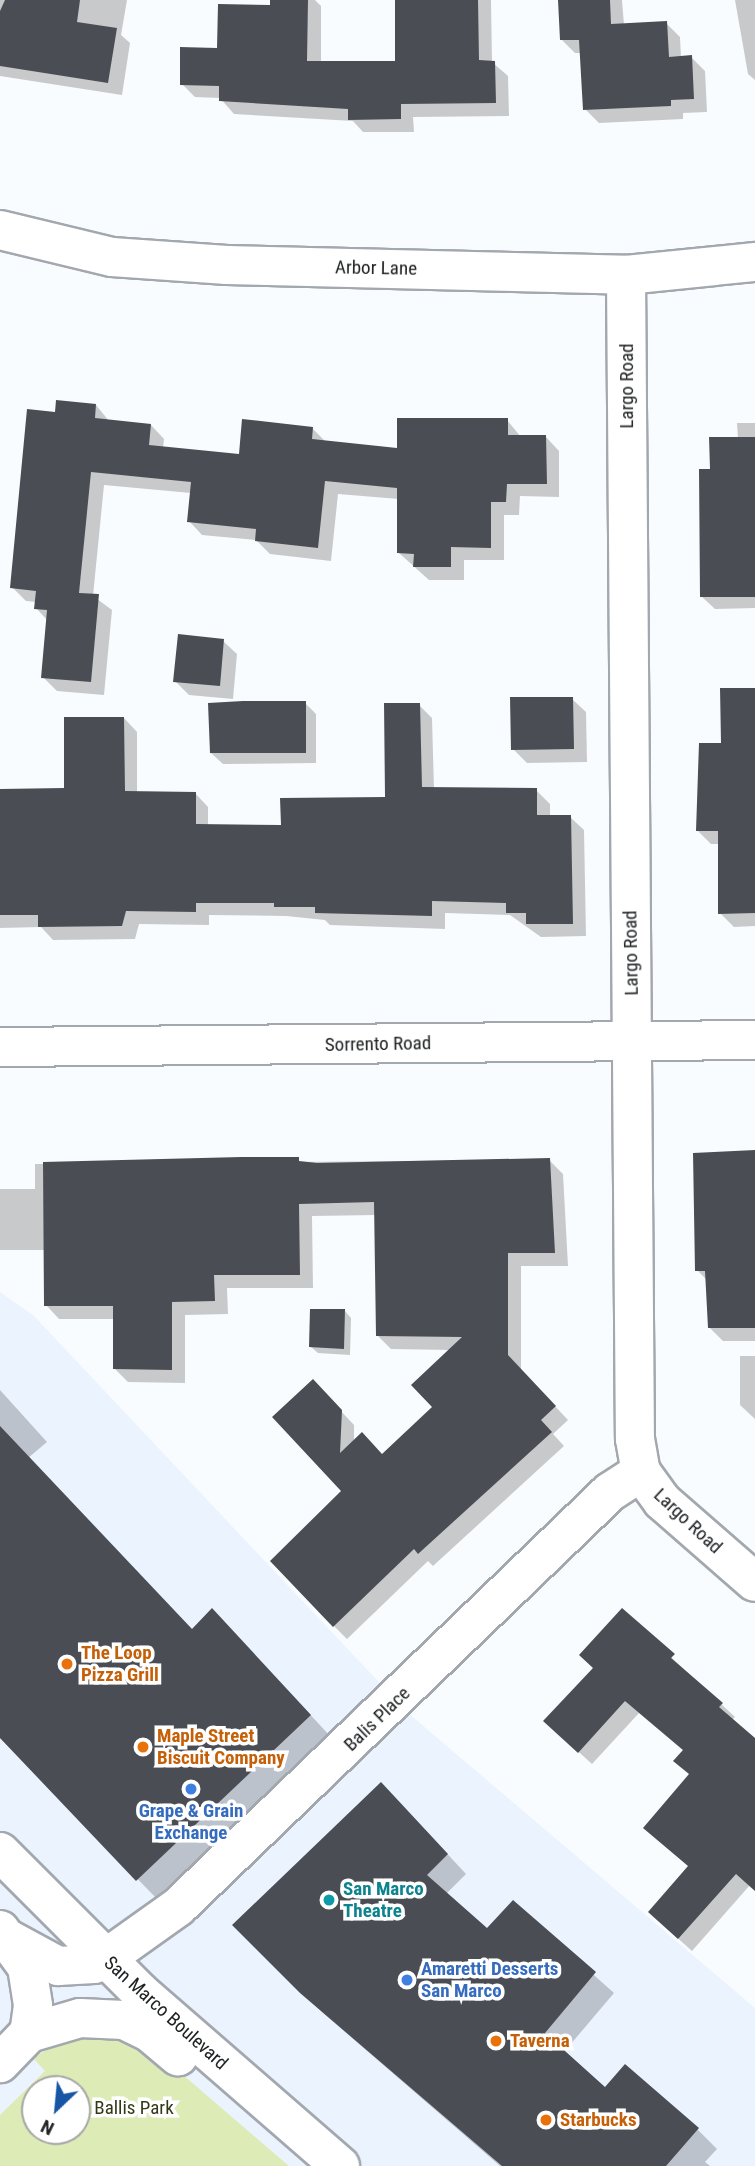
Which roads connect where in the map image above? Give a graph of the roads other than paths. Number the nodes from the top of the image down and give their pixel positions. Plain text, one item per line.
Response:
1 (0, 230) edge
2 (755, 262) edge
3 (626, 275) junction
4 (632, 1040) junction
5 (755, 1040) edge
6 (0, 1047) edge
7 (641, 1472) junction
8 (755, 1582) edge
9 (0, 1852) edge
10 (5, 1935) edge
11 (105, 1959) junction
12 (29, 2033) junction
13 (0, 2063) edge
14 (333, 2160) edge

1 - 3 street, Arbor Lane
2 - 3 street, Arbor Lane
3 - 4 street, Largo Road
4 - 5 street, Sorrento Road
4 - 6 street, Sorrento Road
4 - 7 street, Largo Road
7 - 8 street, Largo Road
7 - 11 street, Balis Place
9 - 11 street, San Marco Boulevard
10 - 11 street
10 - 12 street
11 - 14 street, San Marco Boulevard
12 - 13 street
12 - 14 street

